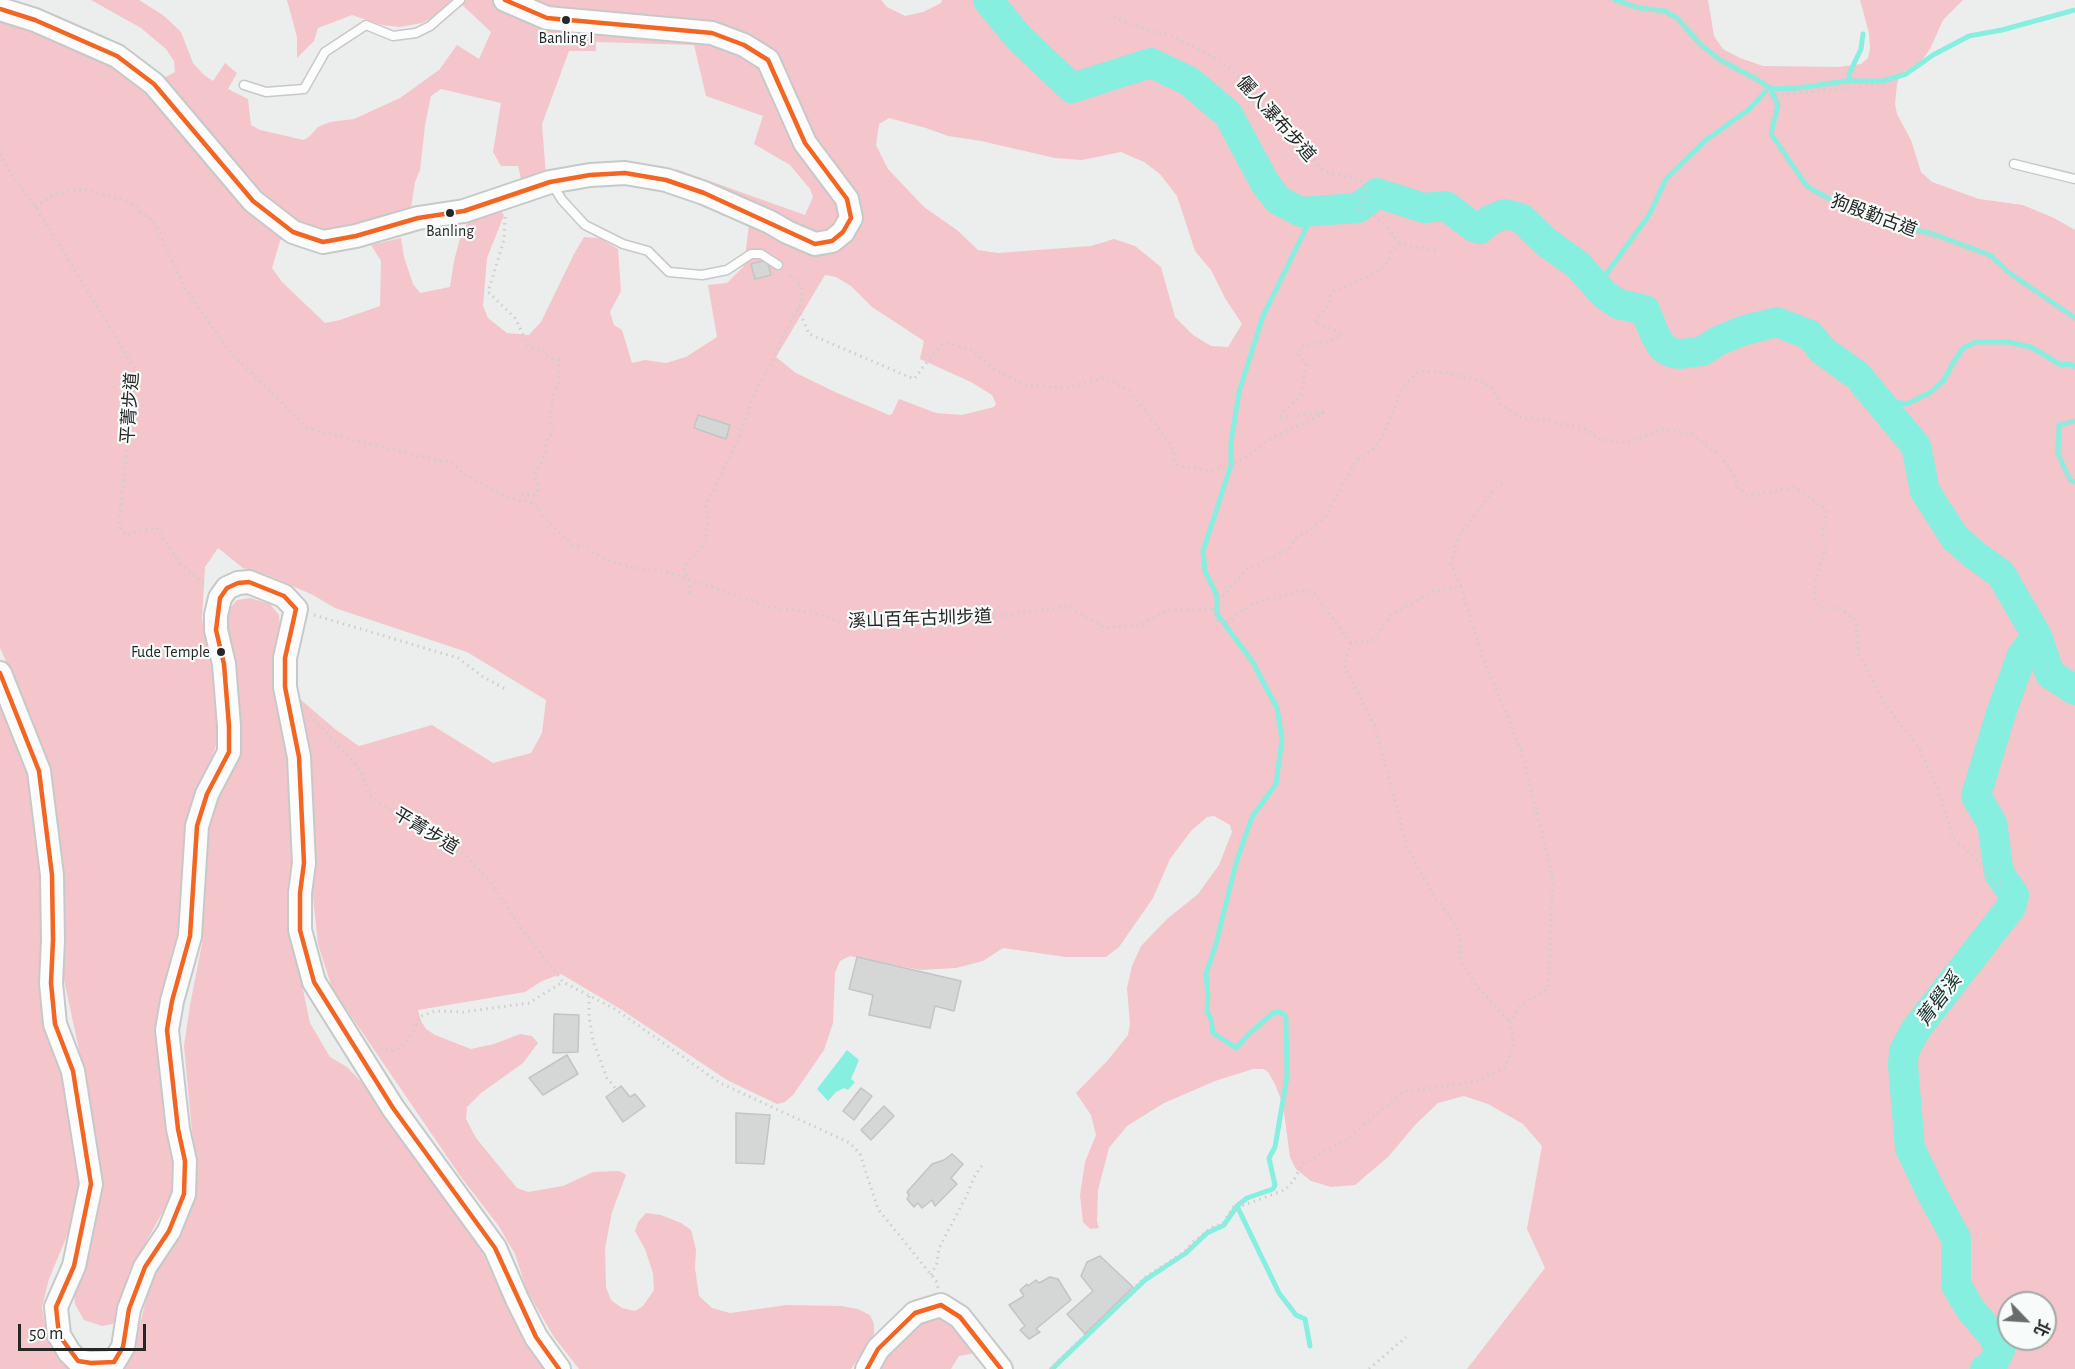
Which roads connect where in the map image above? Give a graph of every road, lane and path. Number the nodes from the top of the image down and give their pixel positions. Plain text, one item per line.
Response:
1 (460, 0) edge
2 (505, 0) edge
3 (1609, 0) edge
4 (0, 9) edge
5 (1114, 17) dead end
6 (1884, 84) dead end
7 (244, 85) dead end
8 (1772, 95) junction
9 (0, 154) edge
10 (2014, 164) dead end
11 (2075, 179) edge
12 (550, 182) junction
13 (506, 197) junction
14 (36, 207) junction
15 (1401, 244) junction
16 (1439, 251) dead end
17 (778, 265) joint
18 (798, 308) junction
19 (2075, 320) edge
20 (2075, 420) edge
21 (1503, 483) dead end
22 (2075, 483) edge
23 (520, 501) junction
24 (582, 547) dead end
25 (587, 549) dead end
26 (688, 580) junction
27 (1461, 586) junction
28 (690, 593) dead end
29 (220, 598) junction
30 (1215, 607) junction
31 (296, 609) junction
32 (1351, 643) junction
33 (0, 673) edge
34 (507, 690) dead end
35 (307, 711) dead end
36 (2003, 884) dead end
37 (562, 982) junction
38 (589, 996) junction
39 (1510, 1022) junction
40 (374, 1043) dead end
41 (615, 1088) dead end
42 (983, 1164) dead end
43 (931, 1275) junction
44 (941, 1305) junction
45 (1406, 1337) dead end
46 (559, 1369) edge
47 (867, 1369) edge
48 (1002, 1369) edge
49 (1050, 1369) edge
50 (1369, 1369) edge

1 - 7 lane
2 - 12 street
3 - 8 path
4 - 13 street
5 - 15 path, 儷人瀑布步道
6 - 8 path
8 - 19 path, 狗殷勤古道
9 - 14 path, 平菁步道
10 - 11 lane
12 - 13 street
12 - 17 lane
13 - 23 path
14 - 23 path
14 - 29 path, 平菁步道
15 - 16 path
15 - 18 path
17 - 18 path
18 - 26 path
20 - 22 path
21 - 27 path
23 - 24 path
25 - 26 path, 溪山百年古圳步道
26 - 28 path
26 - 30 path, 溪山百年古圳步道
27 - 32 path
27 - 39 path
29 - 31 street
29 - 33 street
30 - 32 path
30 - 36 path
31 - 34 path
31 - 46 street
32 - 39 path
35 - 37 path, 平菁步道
37 - 38 path
37 - 40 path
38 - 41 path
38 - 43 path
39 - 49 path
42 - 43 path
43 - 44 path
44 - 47 street
44 - 48 street
45 - 50 path

